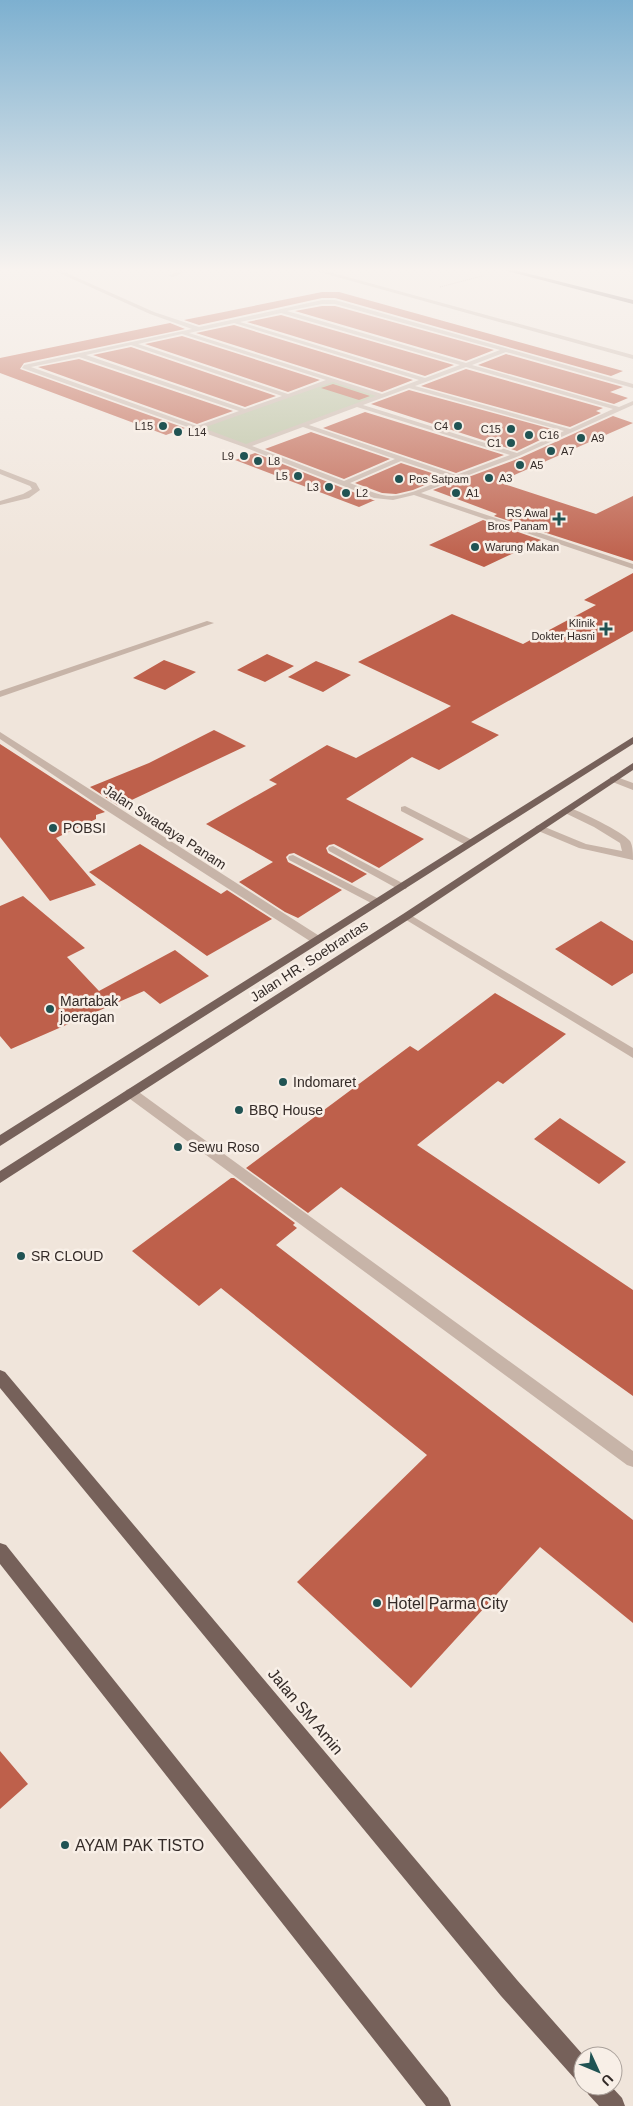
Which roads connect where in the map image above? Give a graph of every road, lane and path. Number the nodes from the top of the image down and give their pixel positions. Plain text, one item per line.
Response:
1 (32, 365) edge
2 (109, 365) edge
3 (196, 365) edge
4 (287, 365) edge
5 (377, 365) edge
6 (464, 365) edge
7 (471, 365) edge
8 (560, 365) edge
9 (333, 380) junction
10 (424, 380) junction
11 (409, 386) junction
12 (633, 386) edge
13 (288, 396) junction
14 (382, 396) junction
15 (633, 403) edge
16 (357, 405) junction
17 (619, 409) junction
18 (245, 411) junction
19 (303, 425) junction
20 (195, 429) junction
21 (570, 431) junction
22 (246, 446) junction
23 (517, 455) junction
24 (402, 458) junction
25 (0, 471) edge
26 (455, 477) junction
27 (345, 483) junction
28 (414, 493) junction
29 (0, 503) edge
30 (633, 567) edge
31 (210, 622) dead end
32 (0, 694) edge
33 (0, 735) edge
34 (633, 740) edge
35 (633, 766) edge
36 (614, 779) junction
37 (633, 787) edge
38 (405, 809) dead end
39 (567, 810) junction
40 (540, 828) junction
41 (470, 843) junction
42 (333, 849) dead end
43 (631, 856) edge
44 (292, 858) dead end
45 (402, 887) junction
46 (377, 902) junction
47 (407, 916) junction
48 (317, 940) junction
49 (633, 1054) edge
50 (131, 1093) junction
51 (0, 1141) edge
52 (0, 1178) edge
53 (0, 1377) edge
54 (633, 1460) edge
55 (0, 1551) edge
56 (573, 2060) edge
57 (605, 2096) edge
58 (440, 2106) edge
59 (614, 2106) edge

1 - 20 street
2 - 18 street
3 - 13 street
4 - 9 street
5 - 10 street
6 - 10 street
7 - 17 street
8 - 12 street
9 - 13 street
9 - 14 street
10 - 11 street
11 - 14 street
11 - 21 street
13 - 18 street
14 - 16 street
15 - 17 street
16 - 19 street
16 - 23 street
17 - 21 street
18 - 20 street
19 - 22 street
19 - 24 street
20 - 22 street
21 - 23 street
22 - 27 street
23 - 26 street
24 - 26 street
24 - 27 street
25 - 29 street
26 - 28 street
27 - 28 street
28 - 30 street
31 - 32 street
33 - 48 street, Jalan Swadaya Panam
34 - 41 main road, Jalan HR. Soebrantas
35 - 36 main road, Jalan HR. Soebrantas
36 - 37 street
36 - 39 main road, Jalan HR. Soebrantas
38 - 41 street
39 - 40 main road, Jalan HR. Soebrantas
39 - 43 street
40 - 43 street
40 - 47 main road, Jalan HR. Soebrantas
41 - 45 main road, Jalan HR. Soebrantas
42 - 45 street
44 - 46 street
45 - 46 main road, Jalan HR. Soebrantas
46 - 48 main road, Jalan HR. Soebrantas
47 - 49 street
47 - 50 main road, Jalan HR. Soebrantas
48 - 51 main road, Jalan HR. Soebrantas
50 - 52 main road, Jalan HR. Soebrantas
50 - 54 street
53 - 56 main road, Jalan SM Amin
55 - 58 main road
57 - 59 main road

